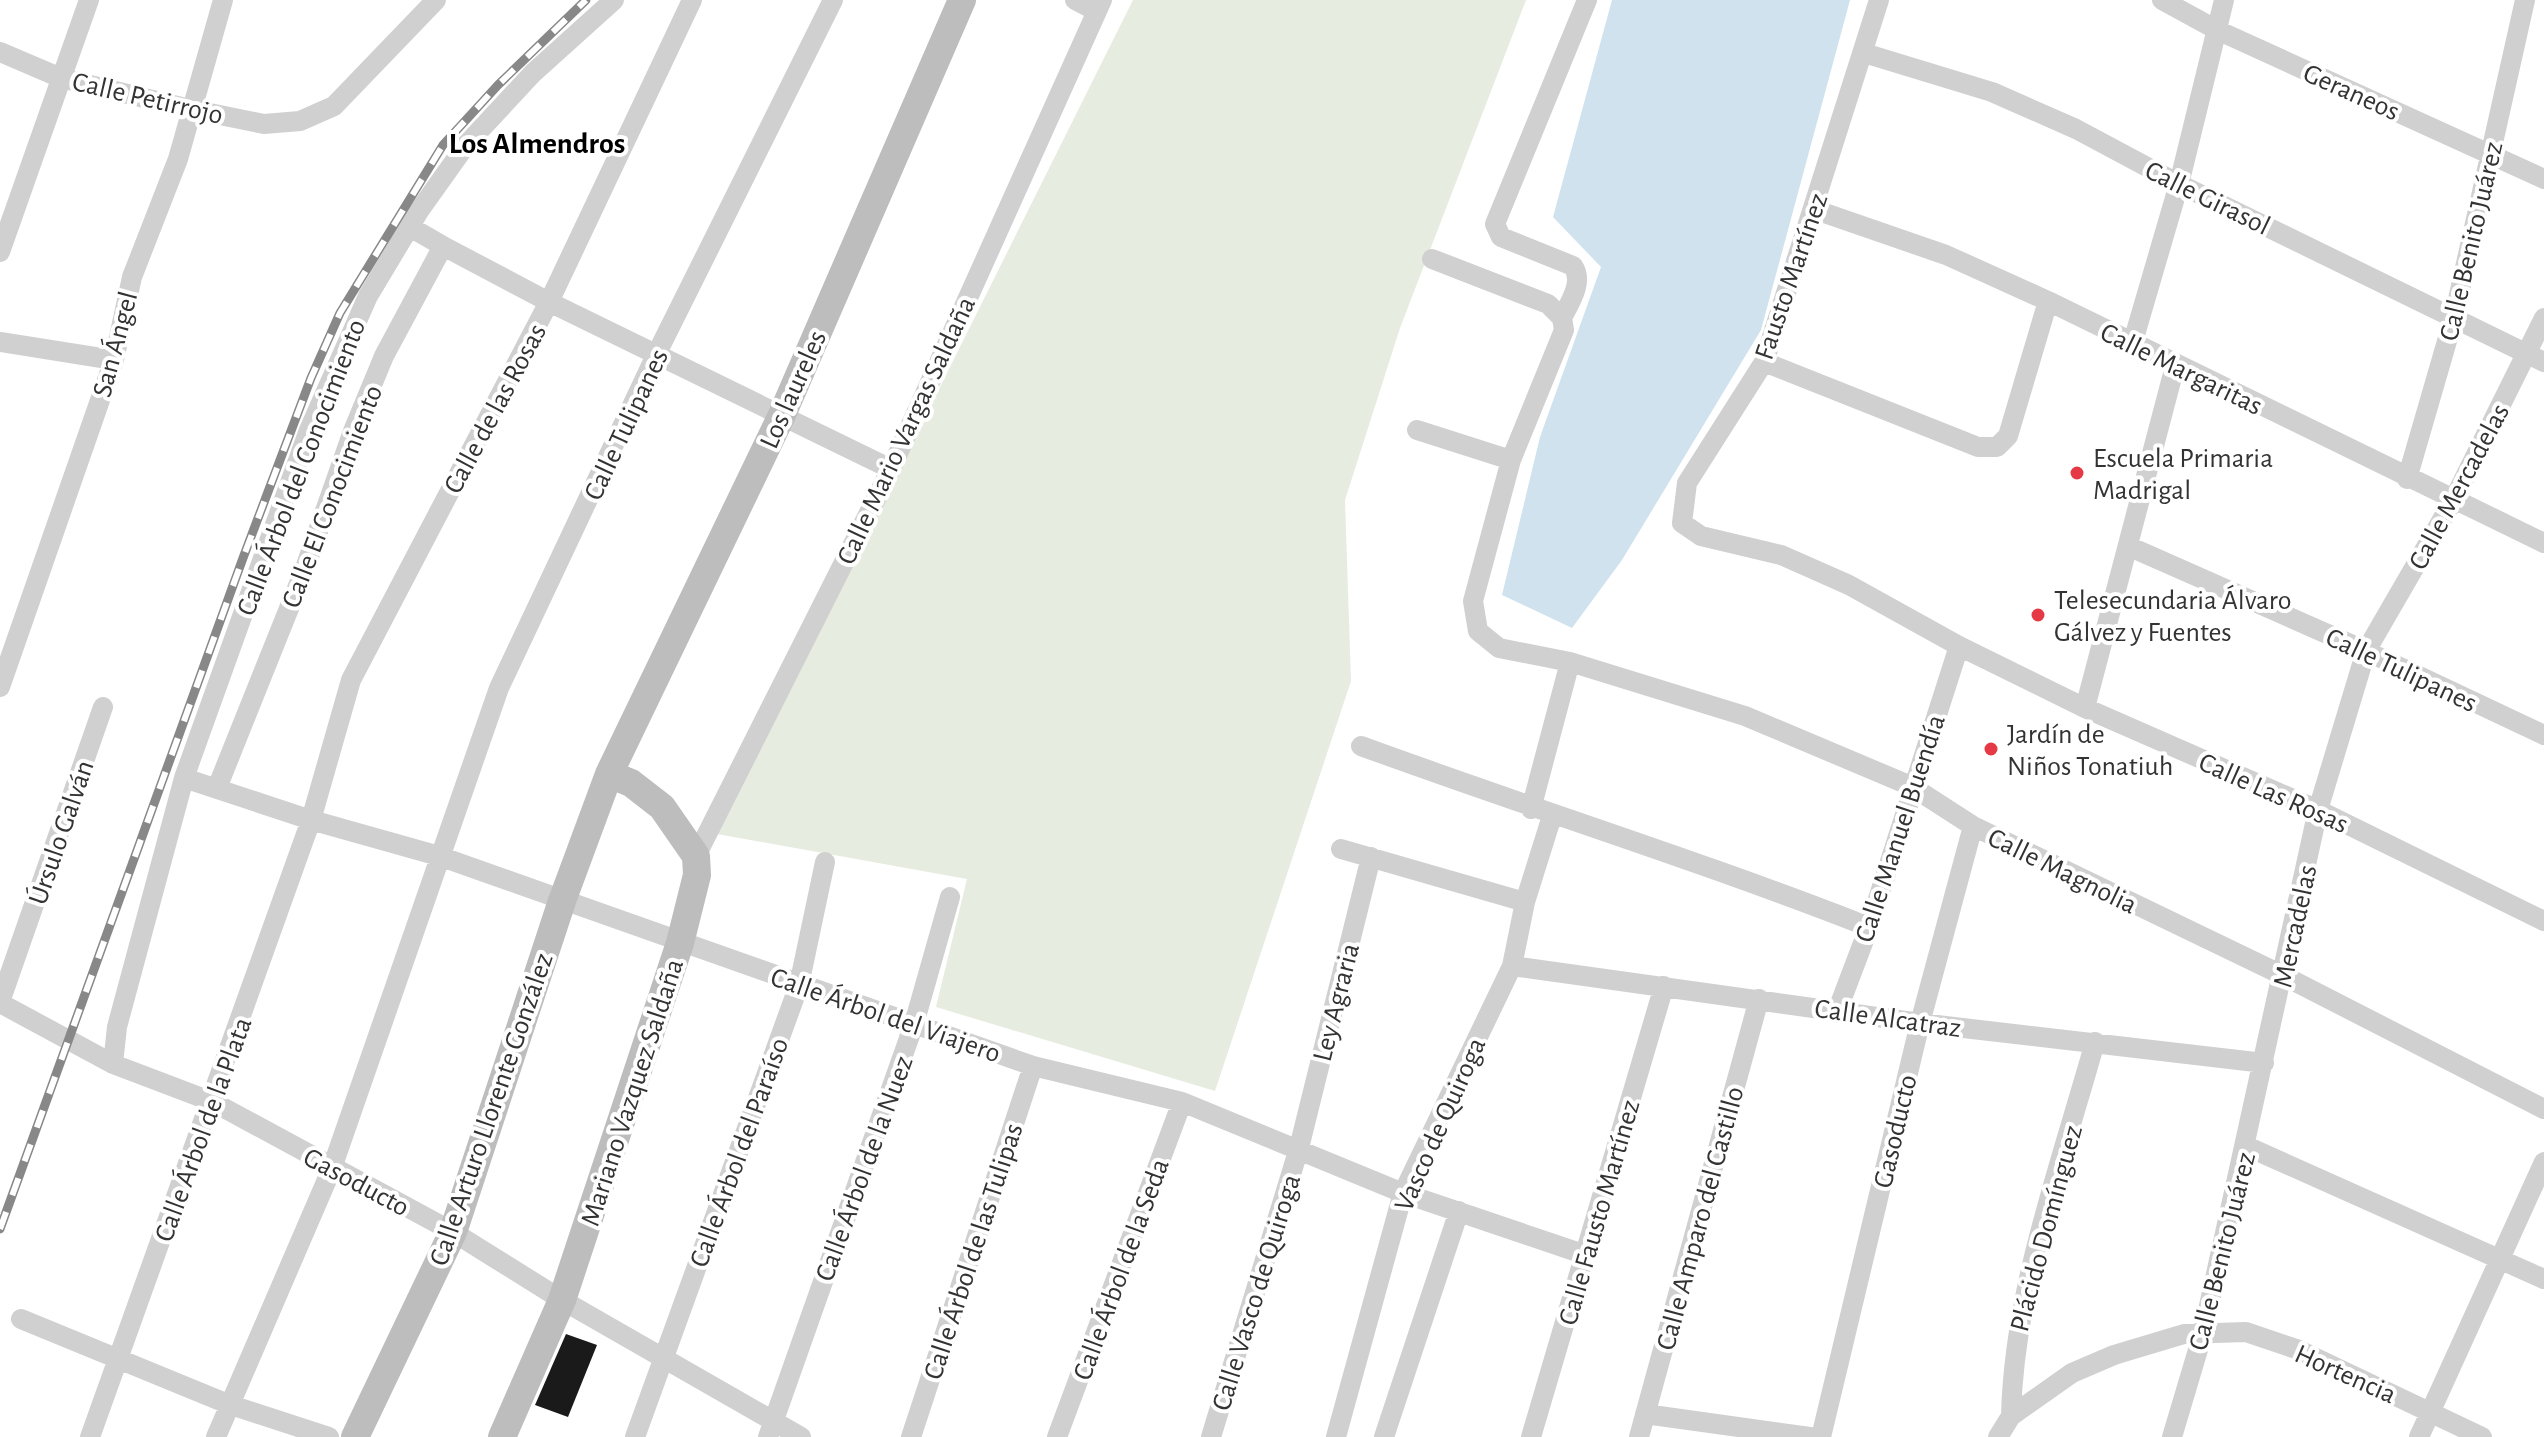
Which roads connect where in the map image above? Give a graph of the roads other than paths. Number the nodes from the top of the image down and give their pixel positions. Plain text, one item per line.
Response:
1 (89, 0) edge
2 (223, 0) edge
3 (436, 0) edge
4 (614, 0) edge
5 (692, 0) edge
6 (833, 0) edge
7 (962, 0) edge
8 (1075, 0) edge
9 (1587, 0) edge
10 (1879, 0) edge
11 (2162, 0) edge
12 (2224, 0) edge
13 (2525, 0) edge
14 (1099, 5) edge
15 (2217, 30) junction
16 (0, 52) edge
17 (1864, 53) junction
18 (61, 78) junction
19 (190, 109) junction
20 (2492, 153) junction
21 (2544, 179) edge
22 (2179, 184) junction
23 (1813, 209) junction
24 (410, 227) junction
25 (443, 246) junction
26 (0, 252) edge
27 (1432, 259) dead end
28 (2048, 301) junction
29 (549, 302) junction
30 (2454, 317) junction
31 (1562, 318) junction
32 (2544, 318) edge
33 (0, 342) edge
34 (2132, 345) junction
35 (656, 355) junction
36 (2536, 358) edge
37 (114, 360) junction
38 (1764, 362) junction
39 (2175, 366) junction
40 (781, 417) junction
41 (1417, 430) dead end
42 (1511, 460) junction
43 (891, 469) junction
44 (2407, 479) junction
45 (2454, 499) junction
46 (2544, 543) edge
47 (2128, 546) junction
48 (1959, 646) junction
49 (2366, 651) junction
50 (5, 658) edge
51 (1570, 662) junction
52 (0, 687) edge
53 (103, 707) dead end
54 (2085, 708) junction
55 (2544, 735) edge
56 (1361, 746) dead end
57 (609, 774) junction
58 (184, 778) junction
59 (1911, 786) junction
60 (217, 788) junction
61 (1531, 809) junction
62 (2318, 810) junction
63 (1552, 816) junction
64 (311, 820) junction
65 (1973, 826) junction
66 (1341, 849) dead end
67 (439, 856) junction
68 (696, 856) junction
69 (1371, 857) junction
70 (825, 862) dead end
71 (950, 897) dead end
72 (562, 901) junction
73 (1525, 902) junction
74 (2544, 921) edge
75 (1869, 927) junction
76 (680, 943) junction
77 (1512, 966) junction
78 (2284, 976) junction
79 (799, 985) junction
80 (1664, 986) junction
81 (1759, 999) junction
82 (0, 1003) edge
83 (1838, 1009) junction
84 (1920, 1023) junction
85 (914, 1024) junction
86 (2095, 1042) junction
87 (2264, 1063) junction
88 (113, 1064) junction
89 (1033, 1066) junction
90 (213, 1102) junction
91 (1182, 1102) junction
92 (2544, 1109) edge
93 (2246, 1146) junction
94 (1299, 1148) junction
95 (2544, 1162) edge
96 (332, 1168) junction
97 (1403, 1193) junction
98 (1459, 1211) junction
99 (453, 1232) junction
100 (1586, 1255) junction
101 (2502, 1258) junction
102 (2544, 1279) edge
103 (562, 1300) junction
104 (21, 1319) dead end
105 (2203, 1333) junction
106 (663, 1356) junction
107 (120, 1360) junction
108 (228, 1404) junction
109 (2431, 1412) junction
110 (1645, 1414) junction
111 (2011, 1416) junction
112 (770, 1428) edge
113 (90, 1437) edge
114 (216, 1437) edge
115 (329, 1437) edge
116 (355, 1437) edge
117 (502, 1437) edge
118 (635, 1437) edge
119 (801, 1437) edge
120 (911, 1437) edge
121 (1057, 1437) edge
122 (1211, 1437) edge
123 (1336, 1437) edge
124 (1384, 1437) edge
125 (1531, 1437) edge
126 (1639, 1437) edge
127 (1810, 1437) edge
128 (1821, 1437) edge
129 (1998, 1437) edge
130 (2172, 1437) edge
131 (2419, 1437) edge
132 (2482, 1437) edge

1 - 18 street
2 - 19 street, San Ángel
3 - 19 street, Calle Petirrojo
4 - 24 street, Calle Árbol del Conocimiento
5 - 29 street, Calle de las Rosas
6 - 35 street, Calle Tulipanes
7 - 40 street, Los laureles
8 - 14 street
9 - 31 street, Calle Magnolia
10 - 17 street, Fausto Martínez
11 - 15 street, Geraneos
12 - 15 street
13 - 20 street, Calle Benito Juárez
14 - 43 street, Calle Mario Vargas Saldaña
15 - 20 street, Geraneos
15 - 22 street
16 - 18 street, Calle Petirrojo
17 - 22 street, Calle Girasol
17 - 23 street, Fausto Martínez
18 - 19 street, Calle Petirrojo
18 - 26 street
19 - 37 street, San Ángel
20 - 21 street, Geraneos
20 - 30 street, Calle Benito Juárez
22 - 30 street, Calle Girasol
22 - 34 street
23 - 28 street, Calle Margaritas
23 - 38 street, Fausto Martínez
24 - 25 street
24 - 58 street, Calle Árbol del Conocimiento
25 - 29 street
25 - 60 street, Calle El Conocimiento
27 - 31 street
28 - 34 street, Calle Margaritas
28 - 38 street
29 - 35 street
29 - 64 street, Calle de las Rosas
30 - 36 street, Calle Girasol
30 - 44 street, Calle Benito Juárez
31 - 42 street, Calle Magnolia
32 - 36 street, Calle Mercadelas
33 - 37 street
34 - 39 street, Calle Margaritas
35 - 40 street
35 - 67 street, Calle Tulipanes
36 - 45 street, Calle Mercadelas
37 - 50 street, San Ángel
38 - 48 street, Fausto Martínez
39 - 44 street, Calle Margaritas
39 - 47 street
40 - 43 street
40 - 57 street, Los laureles
41 - 42 street
42 - 51 street, Calle Magnolia
43 - 68 street, Calle Mario Vargas Saldaña
44 - 45 street, Calle Margaritas
45 - 46 street, Calle Margaritas
45 - 49 street, Calle Mercadelas
47 - 49 street, Calle Tulipanes
47 - 54 street
48 - 54 street, Calle Las Rosas
48 - 59 street, Calle Manuel Buendía
49 - 55 street, Calle Tulipanes
49 - 62 street, Mercadelas
50 - 52 street, San Ángel
51 - 59 street, Calle Magnolia
51 - 61 street
53 - 82 street, Úrsulo Galván
54 - 62 street, Calle Las Rosas
56 - 61 street
57 - 68 street
57 - 72 street, Calle Arturo Llorente González
58 - 60 street, Calle Árbol del Viajero
58 - 88 street, Calle Árbol del Conocimiento
59 - 65 street, Calle Magnolia
59 - 75 street, Calle Manuel Buendía
60 - 64 street, Calle Árbol del Viajero
61 - 63 street
62 - 74 street, Calle Las Rosas
62 - 78 street, Mercadelas
63 - 73 street, Vasco de Quiroga
63 - 75 street
64 - 67 street, Calle Árbol del Viajero
64 - 90 street, Calle Árbol de la Plata
65 - 78 street, Calle Magnolia
65 - 84 street, Gasoducto
66 - 69 street
67 - 72 street, Calle Árbol del Viajero
67 - 96 street, Calle Tulipanes
68 - 76 street, Mariano Vazquez Saldaña
69 - 73 street
69 - 94 street, Ley Agraria
70 - 79 street, Calle Árbol del Paraíso
71 - 85 street, Calle Árbol de la Nuez
72 - 76 street, Calle Árbol del Viajero
72 - 99 street, Calle Arturo Llorente González
73 - 77 street, Vasco de Quiroga
75 - 83 street, Calle Manuel Buendía
76 - 79 street, Calle Árbol del Viajero
76 - 103 street, Mariano Vazquez Saldaña
77 - 80 street, Calle Alcatraz
77 - 97 street, Vasco de Quiroga
78 - 87 street, Mercadelas
78 - 92 street, Calle Magnolia
79 - 85 street, Calle Árbol del Viajero
79 - 106 street, Calle Árbol del Paraíso
80 - 81 street, Calle Alcatraz
80 - 100 street, Calle Fausto Martínez
81 - 83 street, Calle Alcatraz
81 - 110 street, Calle Amparo del Castillo
82 - 88 street, Gasoducto
83 - 84 street, Calle Alcatraz
84 - 86 street, Calle Alcatraz
84 - 128 street, Gasoducto
85 - 89 street, Calle Árbol del Viajero
85 - 112 street, Calle Árbol de la Nuez
86 - 87 street, Calle Alcatraz
86 - 111 street, Plácido Domínguez
87 - 93 street, Calle Benito Juárez
88 - 90 street, Gasoducto
89 - 91 street, Calle Árbol del Viajero
89 - 120 street, Calle Árbol de las Tulipas
90 - 96 street, Gasoducto
90 - 107 street, Calle Árbol de la Plata
91 - 94 street, Calle Árbol del Viajero
91 - 121 street, Calle Árbol de la Seda
93 - 101 street
93 - 105 street, Calle Benito Juárez
94 - 97 street, Calle Árbol del Viajero
94 - 122 street, Calle Vasco de Quiroga
95 - 101 street
96 - 99 street, Gasoducto
96 - 108 street, Calle Tulipanes
97 - 98 street, Calle Árbol del Viajero
97 - 123 street, Vasco de Quiroga
98 - 100 street, Calle Árbol del Viajero
98 - 124 street
99 - 103 street, Gasoducto
99 - 116 street, Calle Arturo Llorente González
100 - 125 street, Calle Fausto Martínez
101 - 102 street
101 - 109 street
103 - 106 street, Gasoducto
103 - 117 street, Mariano Vazquez Saldaña
104 - 107 street
105 - 109 street, Hortencia
105 - 111 street, Hortencia
105 - 130 street, Calle Benito Juárez
106 - 112 street, Gasoducto
106 - 118 street, Calle Árbol del Paraíso
107 - 108 street
107 - 113 street, Calle Árbol de la Plata
108 - 114 street, Calle Tulipanes
108 - 115 street
109 - 131 street
109 - 132 street, Hortencia
110 - 126 street, Calle Amparo del Castillo
110 - 127 street
111 - 129 street
112 - 119 street, Gasoducto

